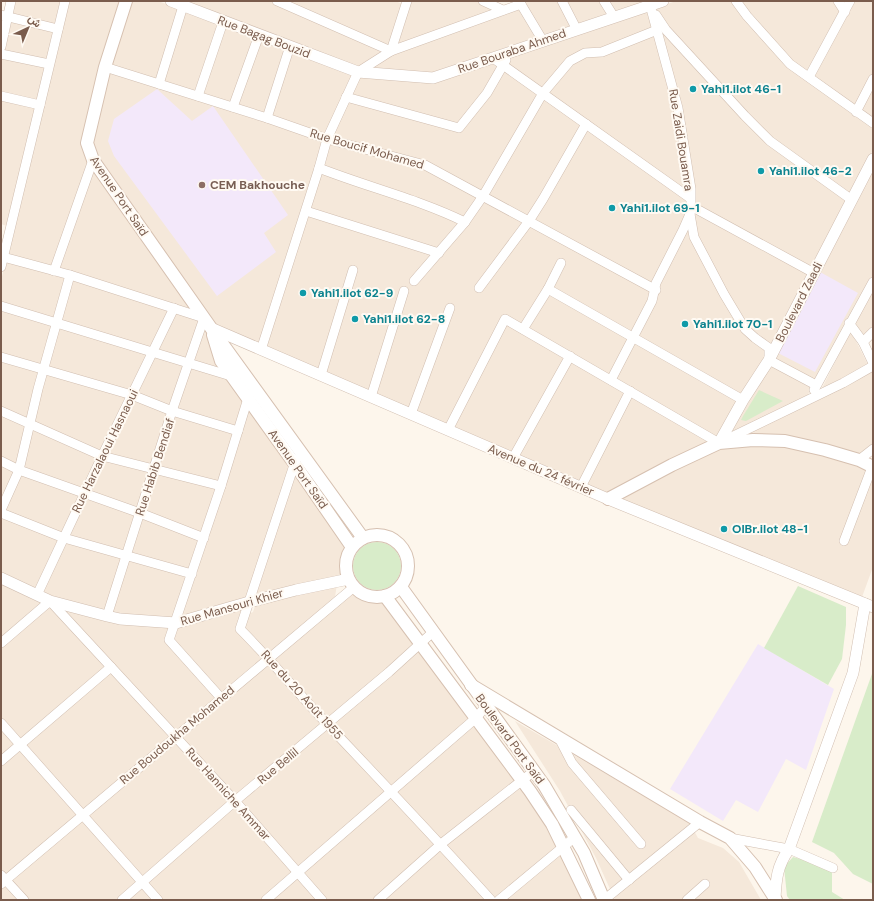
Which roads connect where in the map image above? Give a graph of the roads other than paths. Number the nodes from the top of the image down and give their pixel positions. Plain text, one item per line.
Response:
1 (11, 1) edge
2 (65, 1) edge
3 (126, 1) edge
4 (171, 1) edge
5 (277, 1) edge
6 (483, 1) edge
7 (562, 1) edge
8 (604, 1) edge
9 (663, 1) edge
10 (736, 1) edge
11 (838, 1) edge
12 (850, 1) edge
13 (405, 2) edge
14 (520, 2) edge
15 (649, 3) edge
16 (183, 6) junction
17 (503, 10) junction
18 (845, 12) junction
19 (4, 16) edge
20 (614, 17) junction
21 (223, 22) junction
22 (58, 29) junction
23 (577, 30) junction
24 (657, 30) junction
25 (259, 35) junction
26 (543, 41) junction
27 (290, 46) junction
28 (1, 47) edge
29 (391, 51) junction
30 (508, 53) junction
31 (1, 54) edge
32 (493, 58) junction
33 (49, 64) junction
34 (504, 65) junction
35 (106, 67) junction
36 (358, 72) junction
37 (808, 77) junction
38 (873, 78) edge
39 (159, 84) junction
40 (543, 93) junction
41 (1, 96) edge
42 (198, 96) junction
43 (346, 97) junction
44 (40, 105) junction
45 (233, 107) junction
46 (856, 112) junction
47 (267, 118) junction
48 (873, 123) edge
49 (586, 124) junction
50 (327, 139) junction
51 (873, 159) edge
52 (93, 160) junction
53 (319, 168) junction
54 (483, 196) junction
55 (852, 200) junction
56 (691, 206) junction
57 (306, 211) junction
58 (529, 221) junction
59 (465, 222) junction
60 (5, 228) edge
61 (439, 253) junction
62 (3, 257) junction
63 (561, 263) dead end
64 (1, 267) edge
65 (353, 270) dead end
66 (54, 271) junction
67 (814, 273) junction
68 (70, 275) junction
69 (414, 281) dead end
70 (873, 282) edge
71 (479, 288) dead end
72 (548, 289) junction
73 (656, 290) junction
74 (404, 291) dead end
75 (1, 306) edge
76 (174, 308) junction
77 (450, 308) dead end
78 (204, 318) junction
79 (57, 323) junction
80 (849, 323) junction
81 (211, 328) junction
82 (523, 329) junction
83 (873, 332) edge
84 (633, 337) junction
85 (863, 342) junction
86 (261, 350) junction
87 (153, 352) junction
88 (570, 356) junction
89 (1, 357) edge
90 (769, 360) junction
91 (188, 363) junction
92 (873, 363) edge
93 (873, 366) edge
94 (44, 370) junction
95 (320, 375) junction
96 (231, 376) junction
97 (611, 380) junction
98 (816, 385) junction
99 (254, 386) junction
100 (630, 391) junction
101 (132, 395) junction
102 (371, 397) junction
103 (248, 399) junction
104 (809, 399) junction
105 (743, 400) junction
106 (1, 411) edge
107 (172, 411) junction
108 (411, 414) junction
109 (30, 423) junction
110 (448, 430) junction
111 (238, 431) junction
112 (719, 443) junction
113 (873, 448) edge
114 (299, 449) junction
115 (102, 456) junction
116 (513, 458) junction
117 (859, 460) junction
118 (1, 461) edge
119 (294, 463) junction
120 (873, 467) edge
121 (154, 468) junction
122 (19, 470) junction
123 (221, 486) junction
124 (581, 487) junction
125 (85, 493) junction
126 (608, 499) junction
127 (1, 510) edge
128 (1, 513) edge
129 (140, 513) junction
130 (64, 538) junction
131 (204, 538) junction
132 (362, 538) junction
133 (844, 541) dead end
134 (352, 548) junction
135 (126, 556) junction
136 (192, 574) junction
137 (1, 578) edge
138 (351, 583) junction
139 (401, 587) junction
140 (37, 595) junction
141 (385, 596) junction
142 (50, 601) junction
143 (249, 602) junction
144 (869, 605) edge
145 (107, 616) junction
146 (176, 623) junction
147 (433, 632) junction
148 (1, 644) edge
149 (420, 644) junction
150 (268, 658) junction
151 (111, 667) junction
152 (471, 685) junction
153 (221, 698) junction
154 (486, 706) junction
155 (476, 718) junction
156 (1, 723) edge
157 (327, 724) junction
158 (175, 737) junction
159 (559, 737) junction
160 (20, 745) junction
161 (1, 761) edge
162 (534, 771) junction
163 (522, 780) junction
164 (391, 791) junction
165 (235, 801) junction
166 (571, 810) dead end
167 (83, 815) junction
168 (700, 822) junction
169 (575, 837) junction
170 (730, 838) junction
171 (441, 844) junction
172 (641, 844) dead end
173 (563, 846) junction
174 (789, 849) junction
175 (834, 868) dead end
176 (298, 872) junction
177 (3, 880) edge
178 (629, 880) junction
179 (143, 883) junction
180 (705, 884) dead end
181 (24, 900) edge
182 (122, 900) edge
183 (158, 900) edge
184 (266, 900) edge
185 (322, 900) edge
186 (378, 900) edge
187 (491, 900) edge
188 (499, 900) edge
189 (589, 900) edge
190 (604, 900) edge
191 (686, 900) edge
192 (775, 900) edge

1 - 19 street
2 - 22 street
3 - 35 main road, Avenue Port Saïd
4 - 16 street, Rue Bagag Bouzid
5 - 29 street
6 - 17 street
7 - 23 street
8 - 20 street
9 - 15 street, Rue Bouraba Ahmed
10 - 37 street
11 - 18 street
12 - 18 street
13 - 29 street
14 - 17 street
14 - 26 street
15 - 20 street, Rue Bouraba Ahmed
15 - 24 street, Rue Zaidi Bouamra
15 - 55 street
16 - 21 street, Rue Bagag Bouzid
16 - 39 street
17 - 29 street
18 - 37 street
19 - 22 street
19 - 28 street
20 - 23 street, Rue Bouraba Ahmed
21 - 25 street, Rue Bagag Bouzid
21 - 42 street
22 - 33 street
23 - 26 street, Rue Bouraba Ahmed
24 - 40 street
24 - 56 street, Rue Zaidi Bouamra
25 - 27 street, Rue Bagag Bouzid
25 - 45 street
26 - 30 street, Rue Bouraba Ahmed
27 - 36 street, Rue Bagag Bouzid
27 - 47 street
29 - 36 street
30 - 32 street, Rue Bouraba Ahmed
30 - 34 street
31 - 33 street
32 - 34 street
32 - 36 street, Rue Bouraba Ahmed
33 - 44 street
34 - 40 street
34 - 43 street
35 - 39 street, Rue Boucif Mohamed
35 - 52 main road, Avenue Port Saïd
36 - 43 street
37 - 46 street
38 - 46 street
39 - 42 street, Rue Boucif Mohamed
40 - 49 street
40 - 54 street
41 - 44 street
42 - 45 street, Rue Boucif Mohamed
43 - 50 street
44 - 60 street
45 - 47 street, Rue Boucif Mohamed
46 - 48 street
47 - 50 street, Rue Boucif Mohamed
49 - 56 street
49 - 58 street
50 - 53 street
50 - 54 street, Rue Boucif Mohamed
51 - 55 street, Boulevard Zaadi
52 - 66 street
52 - 78 main road, Avenue Port Saïd
53 - 57 street
53 - 59 street
54 - 58 street, Rue Boucif Mohamed
54 - 59 street
55 - 67 street, Boulevard Zaadi
56 - 67 street
56 - 73 street
56 - 90 street, Rue Zaidi Bouamra
57 - 61 street
57 - 86 street
58 - 71 street
58 - 73 street, Rue Boucif Mohamed
59 - 61 street
60 - 62 street
61 - 69 street
62 - 64 street
62 - 66 street
63 - 72 street
65 - 95 street
66 - 68 street
67 - 90 street, Boulevard Zaadi
68 - 76 street
68 - 79 street
70 - 80 street
72 - 82 street
72 - 84 street
73 - 84 street
74 - 102 street
75 - 79 street
76 - 78 street
76 - 87 street, Rue Harzalaoui Hasnaoui
77 - 108 street
78 - 81 main road, Avenue Port Saïd
78 - 91 street, Rue Habib Bendiaf
79 - 87 street
79 - 94 street
80 - 85 street
80 - 98 street
81 - 86 street, Avenue du 24 février
81 - 96 main road, Avenue Port Saïd
81 - 99 main road, Avenue Port Saïd
82 - 88 street
82 - 110 street
83 - 85 street
84 - 97 street
84 - 105 street
85 - 92 street
86 - 95 street, Avenue du 24 février
87 - 91 street
87 - 101 street, Rue Harzalaoui Hasnaoui
88 - 97 street
88 - 116 street
89 - 94 street
90 - 98 street
90 - 105 street, Boulevard Zaadi
91 - 96 street
91 - 107 street, Rue Habib Bendiaf
93 - 104 street
94 - 101 street
94 - 109 street
95 - 102 street, Avenue du 24 février
96 - 103 main road, Avenue Port Saïd
97 - 100 street
98 - 104 street
99 - 103 street
99 - 114 main road, Avenue Port Saïd
100 - 112 street
100 - 124 street
101 - 107 street
101 - 115 street, Rue Harzalaoui Hasnaoui
102 - 108 street, Avenue du 24 février
103 - 111 street
103 - 119 main road, Avenue Port Saïd
104 - 112 street
105 - 112 street, Boulevard Zaadi
106 - 109 street
107 - 111 street
107 - 121 street, Rue Habib Bendiaf
108 - 110 street, Avenue du 24 février
109 - 115 street
109 - 122 street
110 - 116 street, Avenue du 24 février
111 - 123 street
112 - 117 main road
112 - 126 main road
113 - 117 street
114 - 119 street, Rue du 20 Août 1955
114 - 132 main road, Avenue Port Saïd
115 - 121 street
115 - 125 street, Rue Harzalaoui Hasnaoui
116 - 124 street, Avenue du 24 février
117 - 120 main road
118 - 122 street
119 - 134 main road, Avenue Port Saïd
119 - 143 street, Rue du 20 Août 1955
120 - 133 street
121 - 123 street
121 - 129 street, Rue Habib Bendiaf
122 - 125 street
122 - 127 street
123 - 131 street
124 - 126 street, Avenue du 24 février
125 - 129 street
125 - 130 street, Rue Harzalaoui Hasnaoui
126 - 144 street, Avenue du 24 février
128 - 130 street
129 - 131 street
129 - 135 street, Rue Habib Bendiaf
130 - 135 street
130 - 140 street, Rue Harzalaoui Hasnaoui
131 - 136 street
132 - 134 main road
132 - 139 main road
134 - 138 main road
135 - 136 street
135 - 145 street, Rue Habib Bendiaf
136 - 146 street
137 - 140 street, Rue Mansouri Khier
138 - 141 main road
138 - 143 street, Rue Mansouri Khier
138 - 150 street, Rue Boudoukha Mohamed
139 - 141 main road
139 - 147 main road, Boulevard Port Saïd
140 - 142 street, Rue Mansouri Khier
141 - 149 main road
142 - 145 street, Rue Mansouri Khier
142 - 148 street
142 - 151 street, Rue Hanniche Ammar
143 - 146 street, Rue Mansouri Khier
143 - 150 street, Rue du 20 Août 1955
144 - 174 street
145 - 146 street, Rue Mansouri Khier
146 - 153 street
147 - 149 street, Rue Bellil
147 - 152 main road, Boulevard Port Saïd
149 - 155 main road
149 - 157 street, Rue Bellil
150 - 153 street, Rue Boudoukha Mohamed
150 - 157 street, Rue du 20 Août 1955
151 - 158 street, Rue Hanniche Ammar
151 - 160 street
152 - 154 main road, Boulevard Port Saïd
152 - 159 main road
153 - 158 street, Rue Boudoukha Mohamed
154 - 155 street
154 - 162 main road, Boulevard Port Saïd
155 - 163 main road
155 - 164 street
156 - 160 street
157 - 164 street, Rue du 20 Août 1955
157 - 165 street, Rue Bellil
158 - 165 street, Rue Hanniche Ammar
158 - 167 street, Rue Boudoukha Mohamed
159 - 168 main road
159 - 172 street
160 - 161 street
160 - 167 street
162 - 163 street
162 - 169 main road, Boulevard Port Saïd
163 - 171 street
163 - 173 main road
164 - 171 street, Rue du 20 Août 1955
164 - 176 street
165 - 176 street, Rue Hanniche Ammar
165 - 179 street, Rue Bellil
166 - 178 street
167 - 177 street, Rue Boudoukha Mohamed
167 - 179 street
168 - 170 main road
168 - 178 street
169 - 173 street
169 - 190 main road, Boulevard Port Saïd
170 - 174 street
170 - 192 main road
171 - 186 street
171 - 187 street, Rue du 20 Août 1955
173 - 188 street
173 - 189 main road
174 - 175 street
174 - 192 street
176 - 184 street
176 - 185 street, Rue Hanniche Ammar
177 - 181 street
178 - 190 street
179 - 182 street, Rue Bellil
179 - 183 street
180 - 191 street

